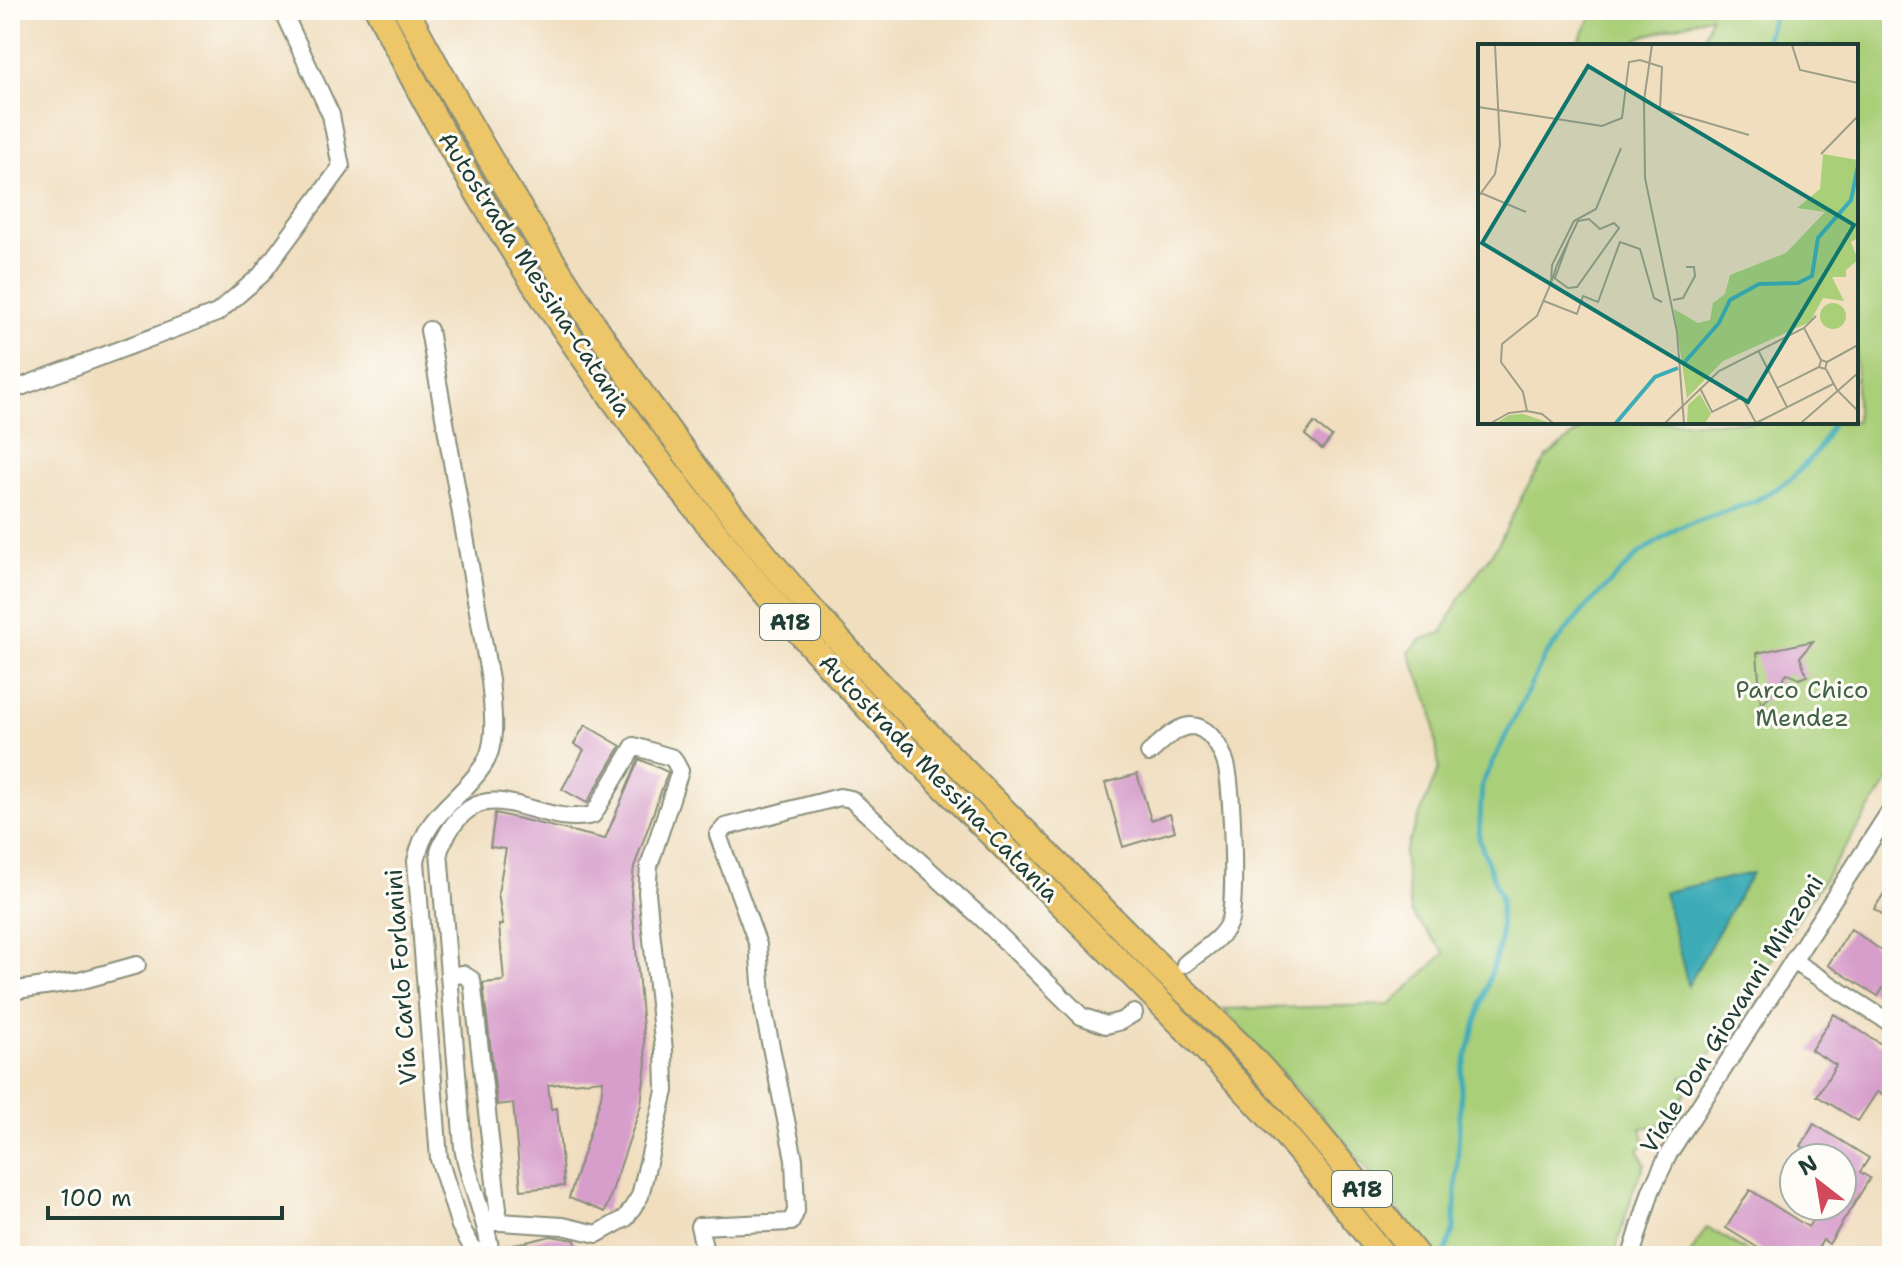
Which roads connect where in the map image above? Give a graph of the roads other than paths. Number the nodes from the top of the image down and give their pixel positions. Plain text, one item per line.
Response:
1 (282, 10) edge
2 (378, 10) edge
3 (406, 10) edge
4 (429, 330) dead end
5 (10, 391) edge
6 (1149, 753) dead end
7 (1892, 808) edge
8 (1113, 919) junction
9 (1094, 937) junction
10 (1134, 959) junction
11 (1793, 961) junction
12 (137, 965) dead end
13 (1180, 972) junction
14 (449, 976) junction
15 (10, 991) edge
16 (1156, 999) junction
17 (1134, 1013) dead end
18 (1892, 1024) edge
19 (490, 1222) junction
20 (484, 1256) edge
21 (491, 1256) edge
22 (706, 1256) edge
23 (1384, 1256) edge
24 (1417, 1256) edge
25 (1631, 1256) edge

1 - 5 street
2 - 9 highway, Autostrada Messina-Catania / A18
3 - 8 highway, Autostrada Messina-Catania / A18
4 - 20 street, Via Carlo Forlanini
6 - 13 street
7 - 11 street, Viale Don Giovanni Minzoni
8 - 10 street
8 - 13 highway, Autostrada Messina-Catania / A18
9 - 10 street
9 - 16 highway, Autostrada Messina-Catania / A18
10 - 13 street
10 - 16 street
11 - 18 street
11 - 25 street, Viale Don Giovanni Minzoni
12 - 15 street
13 - 24 highway, Autostrada Messina-Catania / A18
14 - 19 street
14 - 19 street
14 - 19 street
16 - 23 highway, Autostrada Messina-Catania / A18
17 - 22 street
19 - 21 street

